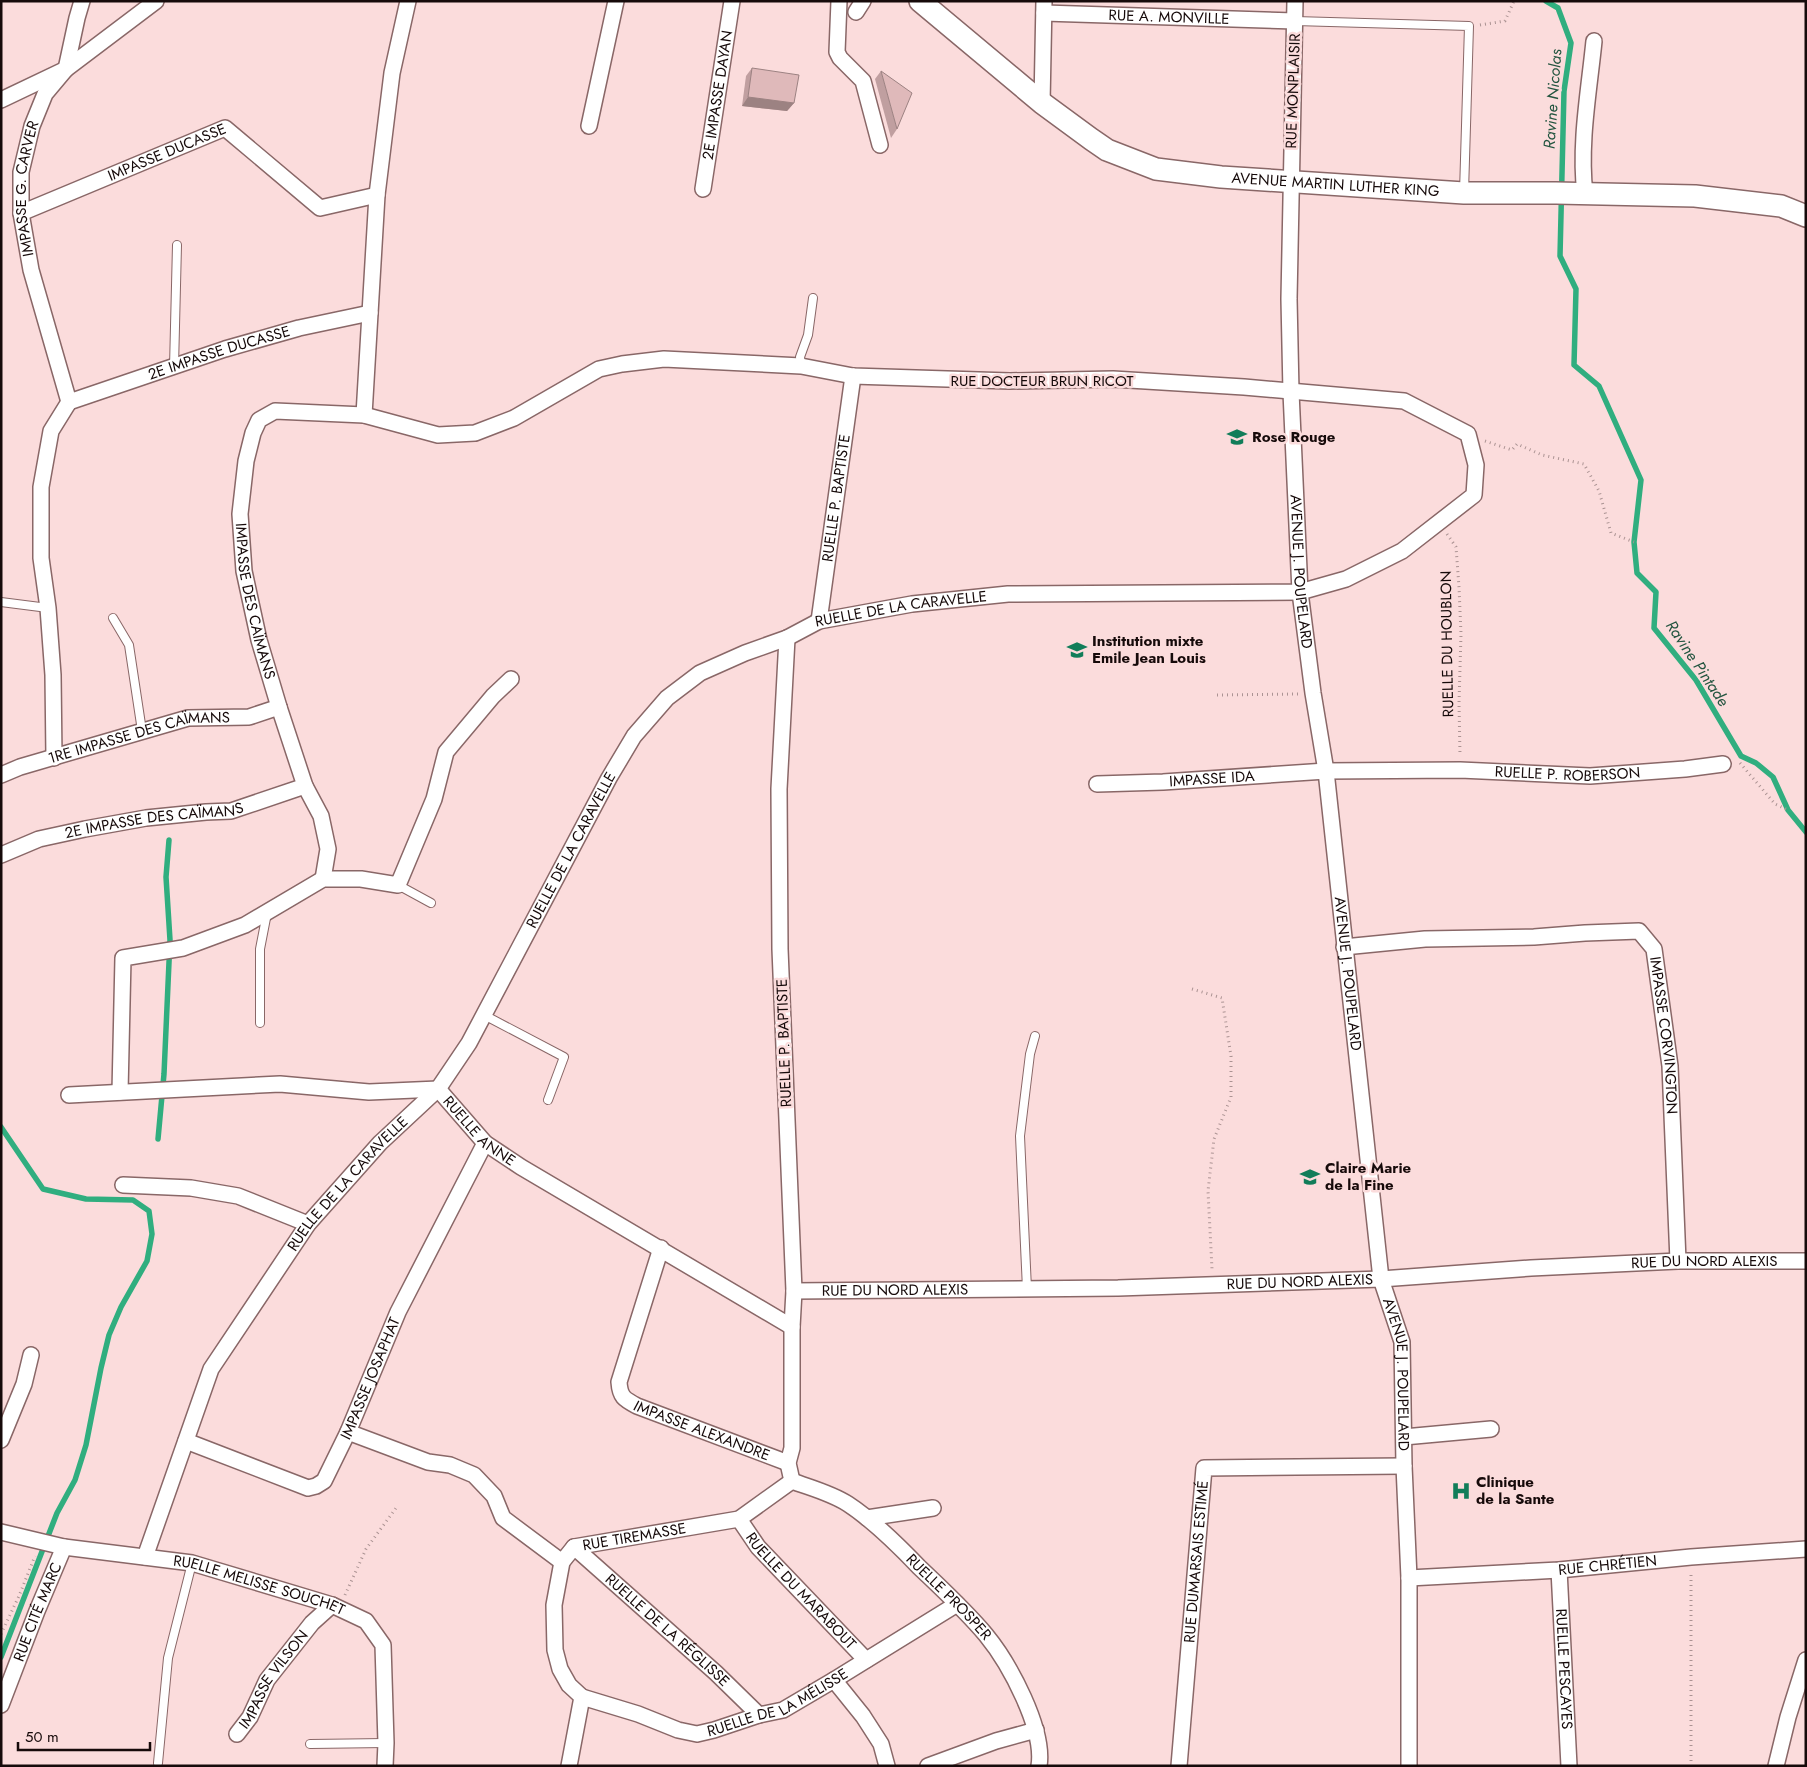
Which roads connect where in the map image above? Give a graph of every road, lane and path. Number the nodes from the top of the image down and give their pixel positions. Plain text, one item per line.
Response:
1 (82, 1) edge
2 (156, 1) edge
3 (408, 1) edge
4 (616, 1) edge
5 (732, 1) edge
6 (839, 1) edge
7 (920, 1) edge
8 (1295, 1) edge
9 (1514, 1) edge
10 (1044, 7) edge
11 (1295, 21) junction
12 (1469, 26) junction
13 (1594, 41) dead end
14 (66, 69) junction
15 (1, 100) edge
16 (1042, 103) junction
17 (589, 126) dead end
18 (880, 145) dead end
19 (1290, 181) junction
20 (703, 189) dead end
21 (1464, 193) junction
22 (1583, 194) junction
23 (377, 195) junction
24 (21, 212) junction
25 (1806, 216) edge
26 (177, 245) dead end
27 (813, 298) dead end
28 (370, 313) junction
29 (801, 366) junction
30 (174, 367) junction
31 (853, 376) junction
32 (1291, 392) junction
33 (68, 402) junction
34 (364, 415) junction
35 (1468, 434) junction
36 (1440, 522) junction
37 (1634, 542) dead end
38 (1300, 592) junction
39 (1, 602) edge
40 (48, 608) junction
41 (113, 618) dead end
42 (819, 621) junction
43 (787, 638) junction
44 (511, 680) dead end
45 (1313, 693) junction
46 (1217, 695) dead end
47 (279, 707) junction
48 (142, 732) junction
49 (54, 758) junction
50 (1723, 764) joint
51 (1460, 770) junction
52 (1326, 771) junction
53 (1, 775) edge
54 (1097, 784) dead end
55 (305, 786) junction
56 (1788, 810) dead end
57 (1, 855) edge
58 (323, 880) junction
59 (398, 885) junction
60 (431, 903) dead end
61 (267, 913) junction
62 (1344, 947) junction
63 (1192, 989) dead end
64 (484, 1015) junction
65 (260, 1023) dead end
66 (1035, 1036) dead end
67 (438, 1089) junction
68 (120, 1092) junction
69 (69, 1095) dead end
70 (548, 1100) dead end
71 (485, 1143) junction
72 (122, 1186) dead end
73 (308, 1224) junction
74 (661, 1248) junction
75 (1678, 1261) junction
76 (1806, 1261) edge
77 (1382, 1279) junction
78 (1213, 1285) junction
79 (1027, 1289) junction
80 (794, 1291) junction
81 (792, 1327) junction
82 (31, 1355) dead end
83 (1491, 1429) dead end
84 (348, 1432) junction
85 (1404, 1437) junction
86 (1, 1440) edge
87 (186, 1440) junction
88 (788, 1463) junction
89 (1404, 1466) junction
90 (792, 1481) junction
91 (396, 1508) dead end
92 (933, 1508) dead end
93 (867, 1518) junction
94 (739, 1519) junction
95 (1, 1532) edge
96 (39, 1541) junction
97 (60, 1546) junction
98 (574, 1546) junction
99 (1806, 1549) edge
100 (145, 1557) junction
101 (1691, 1557) junction
102 (562, 1562) junction
103 (192, 1563) junction
104 (1559, 1570) junction
105 (1409, 1578) junction
106 (956, 1604) junction
107 (336, 1606) junction
108 (1, 1634) edge
109 (866, 1660) junction
110 (1806, 1660) edge
111 (834, 1680) junction
112 (582, 1697) junction
113 (1, 1705) edge
114 (759, 1715) junction
115 (1036, 1730) junction
116 (237, 1734) dead end
117 (386, 1743) junction
118 (310, 1744) dead end
119 (158, 1763) dead end
120 (386, 1766) edge
121 (569, 1766) edge
122 (887, 1766) edge
123 (928, 1766) edge
124 (1039, 1766) edge
125 (1179, 1766) edge
126 (1409, 1766) edge
127 (1569, 1766) edge
128 (1691, 1766) edge
129 (1776, 1766) edge

1 - 14 street
2 - 14 street
3 - 23 street
4 - 17 street
5 - 20 street, 2E IMPASSE DAYAN
6 - 18 street
7 - 16 main road, AVENUE MARTIN LUTHER KING
8 - 11 street, RUE MONPLAISIR
9 - 12 path
10 - 11 street, RUE A. MONVILLE
10 - 16 street
11 - 12 lane
11 - 19 street, RUE MONPLAISIR
12 - 21 lane
13 - 22 street
14 - 15 street
14 - 24 street, IMPASSE G. CARVER
16 - 19 main road, AVENUE MARTIN LUTHER KING
19 - 21 main road, AVENUE MARTIN LUTHER KING
19 - 32 street, AVENUE J. POUPELARD
21 - 22 main road, AVENUE MARTIN LUTHER KING
22 - 25 main road, AVENUE MARTIN LUTHER KING
23 - 24 street, IMPASSE DUCASSE
23 - 28 street
24 - 33 street, IMPASSE G. CARVER
26 - 30 lane
27 - 29 lane
28 - 30 street, 2E IMPASSE DUCASSE
28 - 34 street
29 - 31 street, RUE DOCTEUR BRUN RICOT
29 - 34 street, RUE DOCTEUR BRUN RICOT
30 - 33 street, 2E IMPASSE DUCASSE
31 - 32 street, RUE DOCTEUR BRUN RICOT
31 - 42 street, RUELLE P. BAPTISTE
32 - 35 street, RUE DOCTEUR BRUN RICOT
32 - 38 street, AVENUE J. POUPELARD
33 - 40 street
34 - 47 street, IMPASSE DES CAÏMANS
35 - 36 street
35 - 37 path
36 - 38 street
36 - 51 path, RUELLE DU HOUBLON
38 - 42 street, RUELLE DE LA CARAVELLE
38 - 45 street, AVENUE J. POUPELARD
39 - 40 lane
40 - 49 street
41 - 48 lane
42 - 43 street, RUELLE DE LA CARAVELLE
43 - 64 street, RUELLE DE LA CARAVELLE
43 - 80 street, RUELLE P. BAPTISTE
44 - 59 street
45 - 46 path
45 - 52 street, AVENUE J. POUPELARD
47 - 48 street, 1RE IMPASSE DES CAÏMANS
47 - 55 street, IMPASSE DES CAÏMANS
48 - 49 street, 1RE IMPASSE DES CAÏMANS
49 - 53 street, 1RE IMPASSE DES CAÏMANS
50 - 51 street, RUELLE P. ROBERSON
50 - 56 path
51 - 52 street, RUELLE P. ROBERSON
52 - 54 street, IMPASSE IDA
52 - 62 street, AVENUE J. POUPELARD
55 - 57 street, 2E IMPASSE DES CAÏMANS
55 - 58 street, IMPASSE DES CAÏMANS
58 - 59 street
58 - 61 street
59 - 60 lane
61 - 65 lane
61 - 68 street
62 - 75 street, IMPASSE CORVINGTON
62 - 77 street, AVENUE J. POUPELARD
63 - 78 path
64 - 67 street, RUELLE DE LA CARAVELLE
64 - 70 lane
66 - 79 lane
67 - 68 street, RUELLE ANNE
67 - 71 street, RUELLE ANNE
67 - 73 street, RUELLE DE LA CARAVELLE
68 - 69 street, RUELLE ANNE
71 - 74 street, RUELLE ANNE
71 - 84 street, IMPASSE JOSAPHAT
72 - 73 street
73 - 87 street, RUELLE DE LA CARAVELLE
74 - 81 street, RUELLE ANNE
74 - 88 street, IMPASSE ALEXANDRE
75 - 76 street, RUE DU NORD ALEXIS
75 - 77 street, RUE DU NORD ALEXIS
77 - 78 street, RUE DU NORD ALEXIS
77 - 85 street, AVENUE J. POUPELARD
78 - 79 street, RUE DU NORD ALEXIS
79 - 80 street, RUE DU NORD ALEXIS
80 - 81 street, RUELLE P. BAPTISTE
81 - 88 street, RUELLE P. BAPTISTE
82 - 86 street
83 - 85 street
84 - 87 street, IMPASSE JOSAPHAT
84 - 102 street
85 - 89 street, AVENUE J. POUPELARD
87 - 100 street, RUELLE DE LA CARAVELLE
88 - 90 street
89 - 105 street, AVENUE J. POUPELARD
89 - 125 street, RUE DUMARSAIS ESTIMÉ
90 - 93 street, RUELLE PROSPER
90 - 94 street, RUE TIREMASSE
91 - 107 path
92 - 93 street
93 - 106 street, RUELLE PROSPER
94 - 98 street, RUE TIREMASSE
94 - 109 street, RUELLE DU MARABOUT
95 - 96 street, RUELLE MELISSE SOUCHET
96 - 97 street, RUELLE MELISSE SOUCHET
96 - 108 path
97 - 100 street, RUELLE MELISSE SOUCHET
97 - 113 street, RUE CITÉ MARC
98 - 102 street, RUE TIREMASSE
98 - 114 street, RUELLE DE LA RÉGLISSE
99 - 101 street, RUE CHRÉTIEN
100 - 103 street, RUELLE MELISSE SOUCHET
101 - 104 street, RUE CHRÉTIEN
101 - 128 path
102 - 112 street, RUE TIREMASSE
103 - 107 street, RUELLE MELISSE SOUCHET
103 - 119 lane
104 - 105 street, RUE CHRÉTIEN
104 - 127 street, RUELLE PESCAYES
105 - 126 street, AVENUE J. POUPELARD
106 - 109 street, RUELLE DE LA MÉLISSE
106 - 115 street, RUELLE PROSPER
107 - 116 street, IMPASSE VILSON
107 - 117 street, RUELLE MELISSE SOUCHET
109 - 111 street, RUELLE DE LA MÉLISSE
110 - 129 street
111 - 114 street, RUELLE DE LA MÉLISSE
111 - 122 street
112 - 114 street, RUELLE DE LA MÉLISSE
112 - 121 street
115 - 123 street
115 - 124 street, RUELLE PROSPER
117 - 118 lane
117 - 120 street, RUELLE MELISSE SOUCHET

